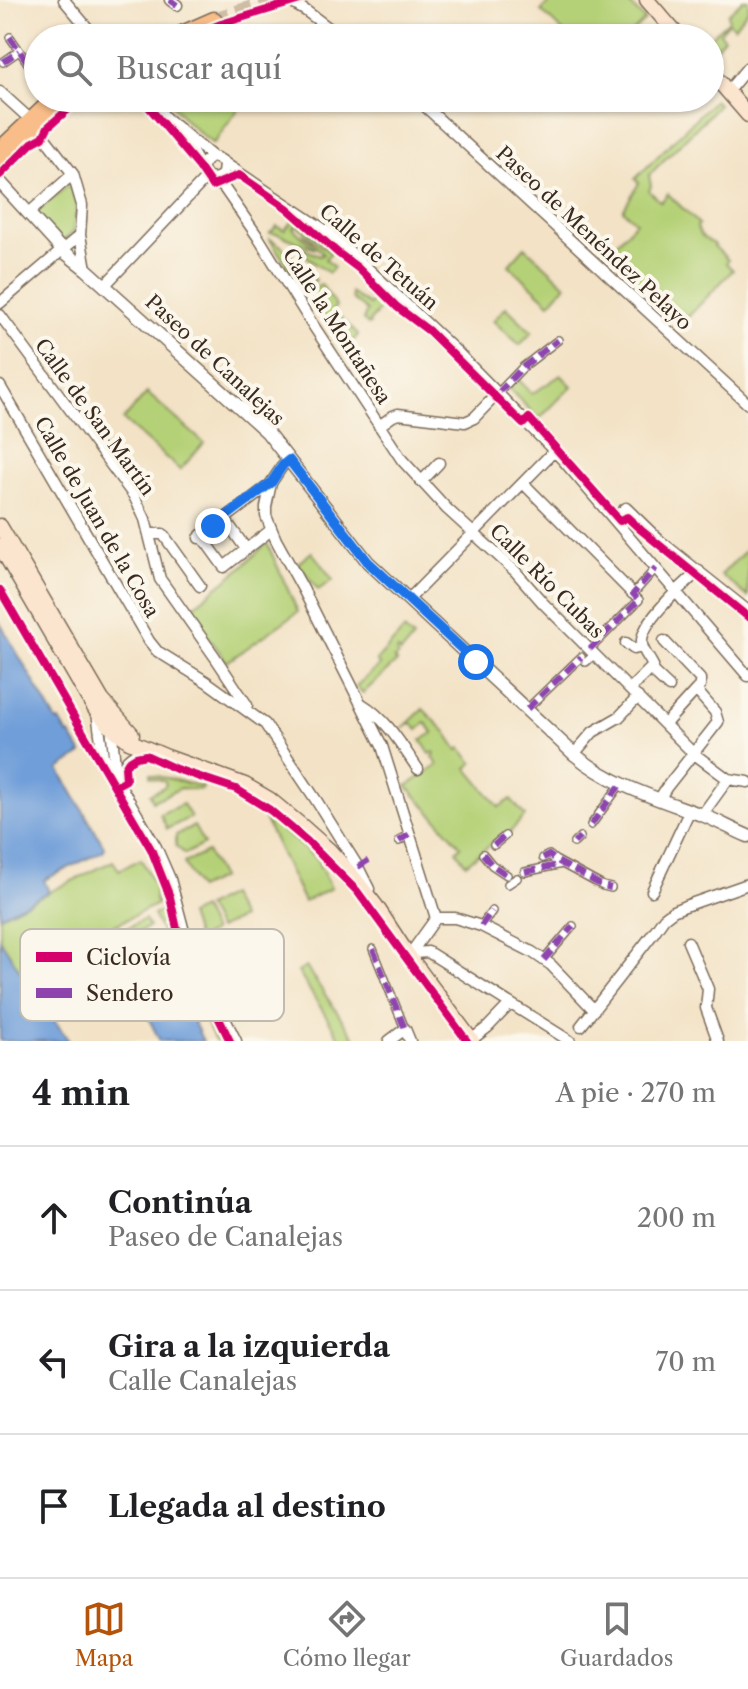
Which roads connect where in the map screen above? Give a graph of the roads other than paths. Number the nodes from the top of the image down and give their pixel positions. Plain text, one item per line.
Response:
1 (64, 0) edge
2 (287, 0) edge
3 (647, 0) edge
4 (214, 20) tunnel mouth
5 (83, 24) edge
6 (205, 24) edge
7 (323, 24) edge
8 (668, 24) edge
9 (10, 37) dead end
10 (19, 51) junction
11 (24, 58) edge
12 (3, 62) dead end
13 (748, 67) edge
14 (724, 87) edge
15 (728, 91) junction
16 (0, 92) edge
17 (48, 112) edge
18 (56, 112) edge
19 (161, 112) edge
20 (431, 112) edge
21 (748, 115) edge
22 (167, 119) junction
23 (38, 129) junction
24 (0, 150) edge
25 (213, 157) junction
26 (0, 167) edge
27 (214, 173) junction
28 (73, 174) junction
29 (0, 182) edge
30 (29, 213) junction
31 (80, 235) junction
32 (62, 250) junction
33 (86, 269) junction
34 (104, 286) junction
35 (0, 303) edge
36 (0, 315) edge
37 (558, 340) dead end
38 (0, 386) edge
39 (498, 393) junction
40 (748, 404) edge
41 (379, 426) junction
42 (554, 451) junction
43 (289, 460) junction
44 (439, 463) dead end
45 (421, 482) junction
46 (271, 483) junction
47 (524, 484) junction
48 (224, 518) junction
49 (614, 518) junction
50 (0, 526) edge
51 (271, 530) junction
52 (473, 533) junction
53 (149, 534) junction
54 (0, 546) edge
55 (246, 549) junction
56 (656, 568) junction
57 (699, 571) junction
58 (200, 586) dead end
59 (676, 592) junction
60 (633, 594) junction
61 (409, 599) junction
62 (748, 611) edge
63 (664, 641) dead end
64 (626, 643) dead end
65 (642, 647) junction
66 (588, 656) junction
67 (222, 668) junction
68 (651, 670) junction
69 (748, 676) edge
70 (207, 682) junction
71 (669, 687) dead end
72 (696, 690) junction
73 (634, 693) junction
74 (360, 703) junction
75 (99, 706) junction
76 (527, 709) junction
77 (252, 712) junction
78 (665, 724) junction
79 (111, 727) junction
80 (147, 748) junction
81 (693, 753) junction
82 (574, 754) junction
83 (418, 769) dead end
84 (728, 779) junction
85 (748, 782) edge
86 (120, 783) junction
87 (620, 785) junction
88 (659, 800) junction
89 (695, 814) junction
90 (591, 825) dead end
91 (337, 834) junction
92 (410, 834) junction
93 (505, 836) dead end
94 (748, 836) edge
95 (399, 841) dead end
96 (494, 845) dead end
97 (329, 850) junction
98 (483, 854) dead end
99 (543, 858) dead end
100 (369, 860) dead end
101 (559, 862) junction
102 (358, 867) junction
103 (525, 872) dead end
104 (507, 875) dead end
105 (517, 878) dead end
106 (508, 884) dead end
107 (748, 884) edge
108 (611, 888) dead end
109 (652, 891) dead end
110 (376, 906) junction
111 (492, 911) dead end
112 (436, 918) junction
113 (481, 926) junction
114 (573, 926) dead end
115 (183, 929) edge
116 (688, 942) dead end
117 (373, 949) dead end
118 (414, 952) junction
119 (544, 960) junction
120 (510, 1004) junction
121 (594, 1010) junction
122 (226, 1021) edge
123 (581, 1026) dead end
124 (405, 1029) junction
125 (476, 1039) edge
126 (564, 1040) edge
127 (236, 1041) edge
128 (389, 1041) edge
129 (410, 1041) edge
130 (718, 1041) edge

1 - 5 street
2 - 7 street
3 - 8 main road
4 - 6 main road
9 - 10 street
10 - 11 street
10 - 12 street
13 - 15 street
14 - 15 main road
15 - 21 main road
16 - 23 street
17 - 23 main road
18 - 23 main road
19 - 22 street, Calle de Tetuán
20 - 40 street, Paseo de Menéndez Pelayo
22 - 25 street, Calle de Tetuán
22 - 27 street, Calle de Tetuán
23 - 24 main road
23 - 26 main road
23 - 28 street
25 - 27 street, Calle de Tetuán
25 - 27 street
27 - 34 street
27 - 39 street, Calle de Tetuán
27 - 41 street, Calle la Montañesa
28 - 30 street
28 - 31 street
29 - 30 street, Paseo de Canalejas
30 - 32 street, Paseo de Canalejas
31 - 32 street
31 - 33 street
32 - 33 street, Paseo de Canalejas
32 - 35 street
33 - 34 street, Paseo de Canalejas
34 - 43 street, Paseo de Canalejas
36 - 53 street, Calle de San Martín
37 - 39 street
38 - 70 street, Calle de Juan de la Cosa
39 - 41 street
39 - 42 street, Calle de Tetuán
41 - 45 street, Calle la Montañesa
42 - 47 street
42 - 49 street, Calle de Tetuán
43 - 46 street
43 - 61 street, Paseo de Canalejas
44 - 45 street
45 - 52 street, Calle la Montañesa
46 - 48 street
46 - 51 street
47 - 52 street
47 - 60 street
48 - 55 street
48 - 55 street
49 - 56 street, Calle de Tetuán
49 - 57 street
50 - 75 main road
51 - 55 street
51 - 74 street
52 - 61 street
52 - 66 street, Calle Río Cubas
53 - 58 street
53 - 67 street, Calle de San Martín
54 - 75 main road
56 - 59 street, Calle de Tetuán
56 - 60 street
57 - 59 street
57 - 62 street
59 - 65 street
59 - 69 street, Calle de Tetuán
60 - 66 street
61 - 76 street, Paseo de Canalejas
63 - 72 street
64 - 65 street
65 - 68 street
66 - 73 street, Calle Río Cubas
66 - 76 street, Calle Río Cubas
67 - 70 street
67 - 77 street, Calle de San Martín
68 - 71 street
68 - 73 street
70 - 77 street, Calle de Juan de la Cosa
72 - 78 street
72 - 81 street
73 - 78 street, Calle Río Cubas
73 - 82 street
74 - 83 street
74 - 92 street
75 - 79 main road
75 - 80 main road
75 - 86 street
76 - 82 street, Paseo de Canalejas
77 - 91 street
78 - 81 street, Calle Río Cubas
79 - 80 main road
79 - 86 street
80 - 86 street
80 - 97 main road
81 - 84 street, Calle Río Cubas
81 - 88 street
82 - 87 street, Paseo de Canalejas
84 - 85 street, Calle Río Cubas
84 - 89 street
86 - 115 street
87 - 88 street, Paseo de Canalejas
87 - 90 street
88 - 89 street, Paseo de Canalejas
89 - 94 street, Paseo de Canalejas
89 - 109 street
91 - 97 street
91 - 102 street
92 - 95 street
92 - 112 street
93 - 96 street
97 - 110 main road
98 - 104 street
99 - 101 street
100 - 102 street
101 - 103 street
101 - 108 street
102 - 110 street
105 - 106 street
107 - 121 street
110 - 118 main road
110 - 125 main road
111 - 113 street
112 - 113 street
112 - 118 street
113 - 119 street
114 - 119 street
116 - 130 street
117 - 124 street
118 - 120 street
118 - 125 main road
119 - 121 street
120 - 125 street
120 - 126 street
121 - 123 street
122 - 127 street
124 - 128 street
124 - 129 street

